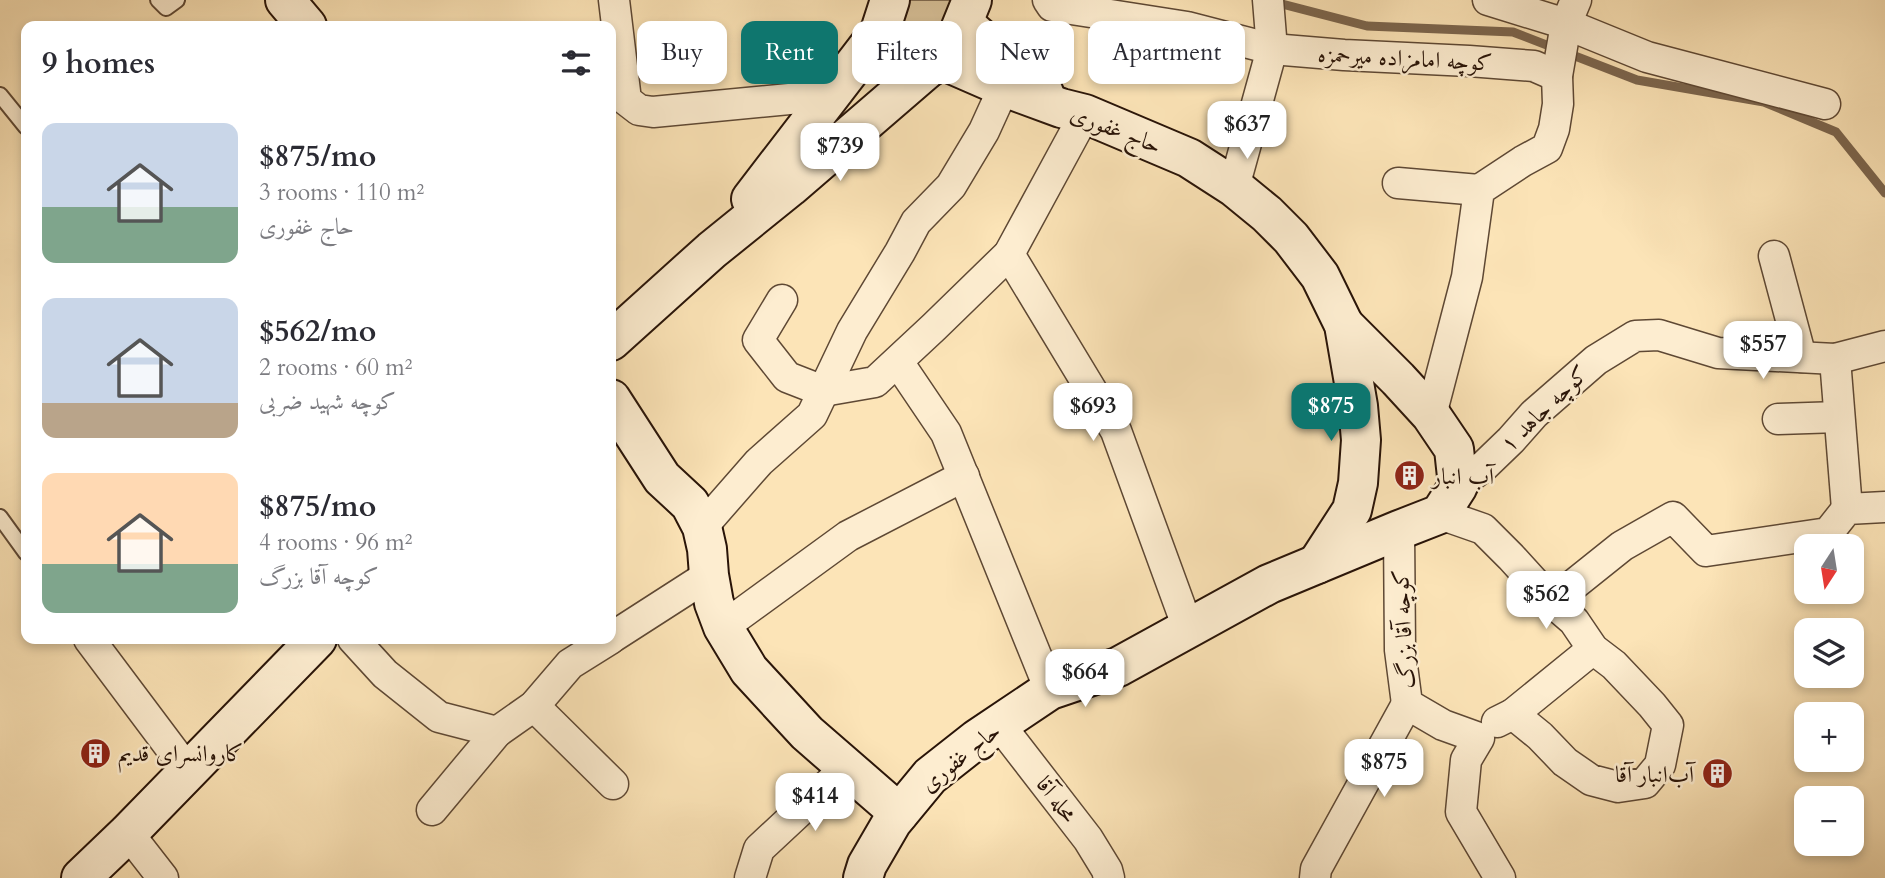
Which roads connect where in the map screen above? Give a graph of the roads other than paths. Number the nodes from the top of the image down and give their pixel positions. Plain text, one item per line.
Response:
1 (158, 0) edge
2 (177, 0) edge
3 (285, 0) edge
4 (614, 0) edge
5 (1048, 0) edge
6 (1268, 0) edge
7 (1488, 0) edge
8 (968, 12) edge
9 (1571, 12) edge
10 (885, 16) edge
11 (303, 21) edge
12 (1272, 49) junction
13 (962, 73) edge
14 (1557, 76) junction
15 (911, 84) edge
16 (1004, 87) junction
17 (0, 95) edge
18 (831, 96) junction
19 (1825, 104) dead end
20 (1073, 111) junction
21 (21, 121) edge
22 (1398, 183) dead end
23 (1234, 187) junction
24 (1479, 190) junction
25 (712, 250) junction
26 (1009, 254) junction
27 (1774, 256) dead end
28 (782, 300) dead end
29 (1344, 325) junction
30 (616, 336) edge
31 (1885, 346) edge
32 (1801, 357) junction
33 (1835, 359) junction
34 (898, 362) junction
35 (824, 391) junction
36 (616, 407) edge
37 (1431, 415) junction
38 (1839, 417) junction
39 (1778, 419) dead end
40 (964, 476) junction
41 (1449, 500) junction
42 (1885, 507) edge
43 (1847, 509) junction
44 (0, 517) edge
45 (702, 527) junction
46 (1399, 530) junction
47 (21, 547) edge
48 (1317, 564) junction
49 (709, 576) junction
50 (1552, 602) junction
51 (723, 627) junction
52 (1188, 628) junction
53 (616, 634) edge
54 (93, 644) edge
55 (312, 644) edge
56 (358, 644) edge
57 (601, 644) edge
58 (1593, 649) junction
59 (1050, 690) junction
60 (1407, 704) junction
61 (534, 706) junction
62 (1513, 714) junction
63 (999, 724) junction
64 (497, 732) junction
65 (1479, 738) junction
66 (847, 767) junction
67 (188, 771) junction
68 (614, 784) dead end
69 (432, 810) dead end
70 (899, 813) junction
71 (128, 833) junction
72 (80, 878) edge
73 (163, 878) edge
74 (750, 878) edge
75 (863, 878) edge
76 (1109, 878) edge
77 (1315, 878) edge
78 (1500, 878) edge

1 - 2 lane
3 - 11 main road
4 - 18 street
5 - 12 street, کوچه امامزاده میرحمزه
6 - 12 street
7 - 9 street
8 - 20 main road, حاج غفوری
9 - 14 street
9 - 19 street
10 - 18 main road
12 - 14 street, کوچه امامزاده میرحمزه
12 - 23 street
13 - 16 main road, حاج غفوری
14 - 24 street
15 - 25 main road
16 - 20 main road, حاج غفوری
16 - 35 street
17 - 21 lane
18 - 25 main road
20 - 23 main road, حاج غفوری
20 - 26 street
22 - 24 street
23 - 29 main road, حاج غفوری
24 - 37 street
25 - 30 main road
26 - 34 street
26 - 52 street
27 - 32 street
28 - 35 street
29 - 37 main road, حاج غفوری
29 - 48 main road, حاج غفوری
31 - 33 street
32 - 33 street
32 - 41 street, کوچه جاهد ۱
33 - 38 street
34 - 35 street
34 - 40 street
35 - 45 street
36 - 45 main road
37 - 41 main road, حاج غفوری
38 - 39 street
38 - 43 street
40 - 51 street
40 - 59 street
41 - 46 main road, حاج غفوری
41 - 50 street
42 - 43 street
43 - 50 street
44 - 47 lane
45 - 49 main road
46 - 48 main road, حاج غفوری
46 - 60 street, کوچه آقا بزرگ
48 - 52 main road, حاج غفوری
49 - 51 main road
49 - 53 street
50 - 58 street
51 - 66 main road
52 - 59 main road, حاج غفوری
54 - 67 street
55 - 67 main road
56 - 64 street
57 - 61 street
58 - 62 street
58 - 62 street
59 - 63 main road, حاج غفوری
60 - 65 street, کوچه آقا بزرگ
60 - 77 street
61 - 64 street
61 - 68 street
62 - 65 street
63 - 70 main road, حاج غفوری
63 - 76 street, محله آقا
64 - 69 street
65 - 78 street
66 - 70 main road
66 - 74 street
67 - 71 main road
70 - 75 main road, حاج غفوری
71 - 72 main road
71 - 73 street

